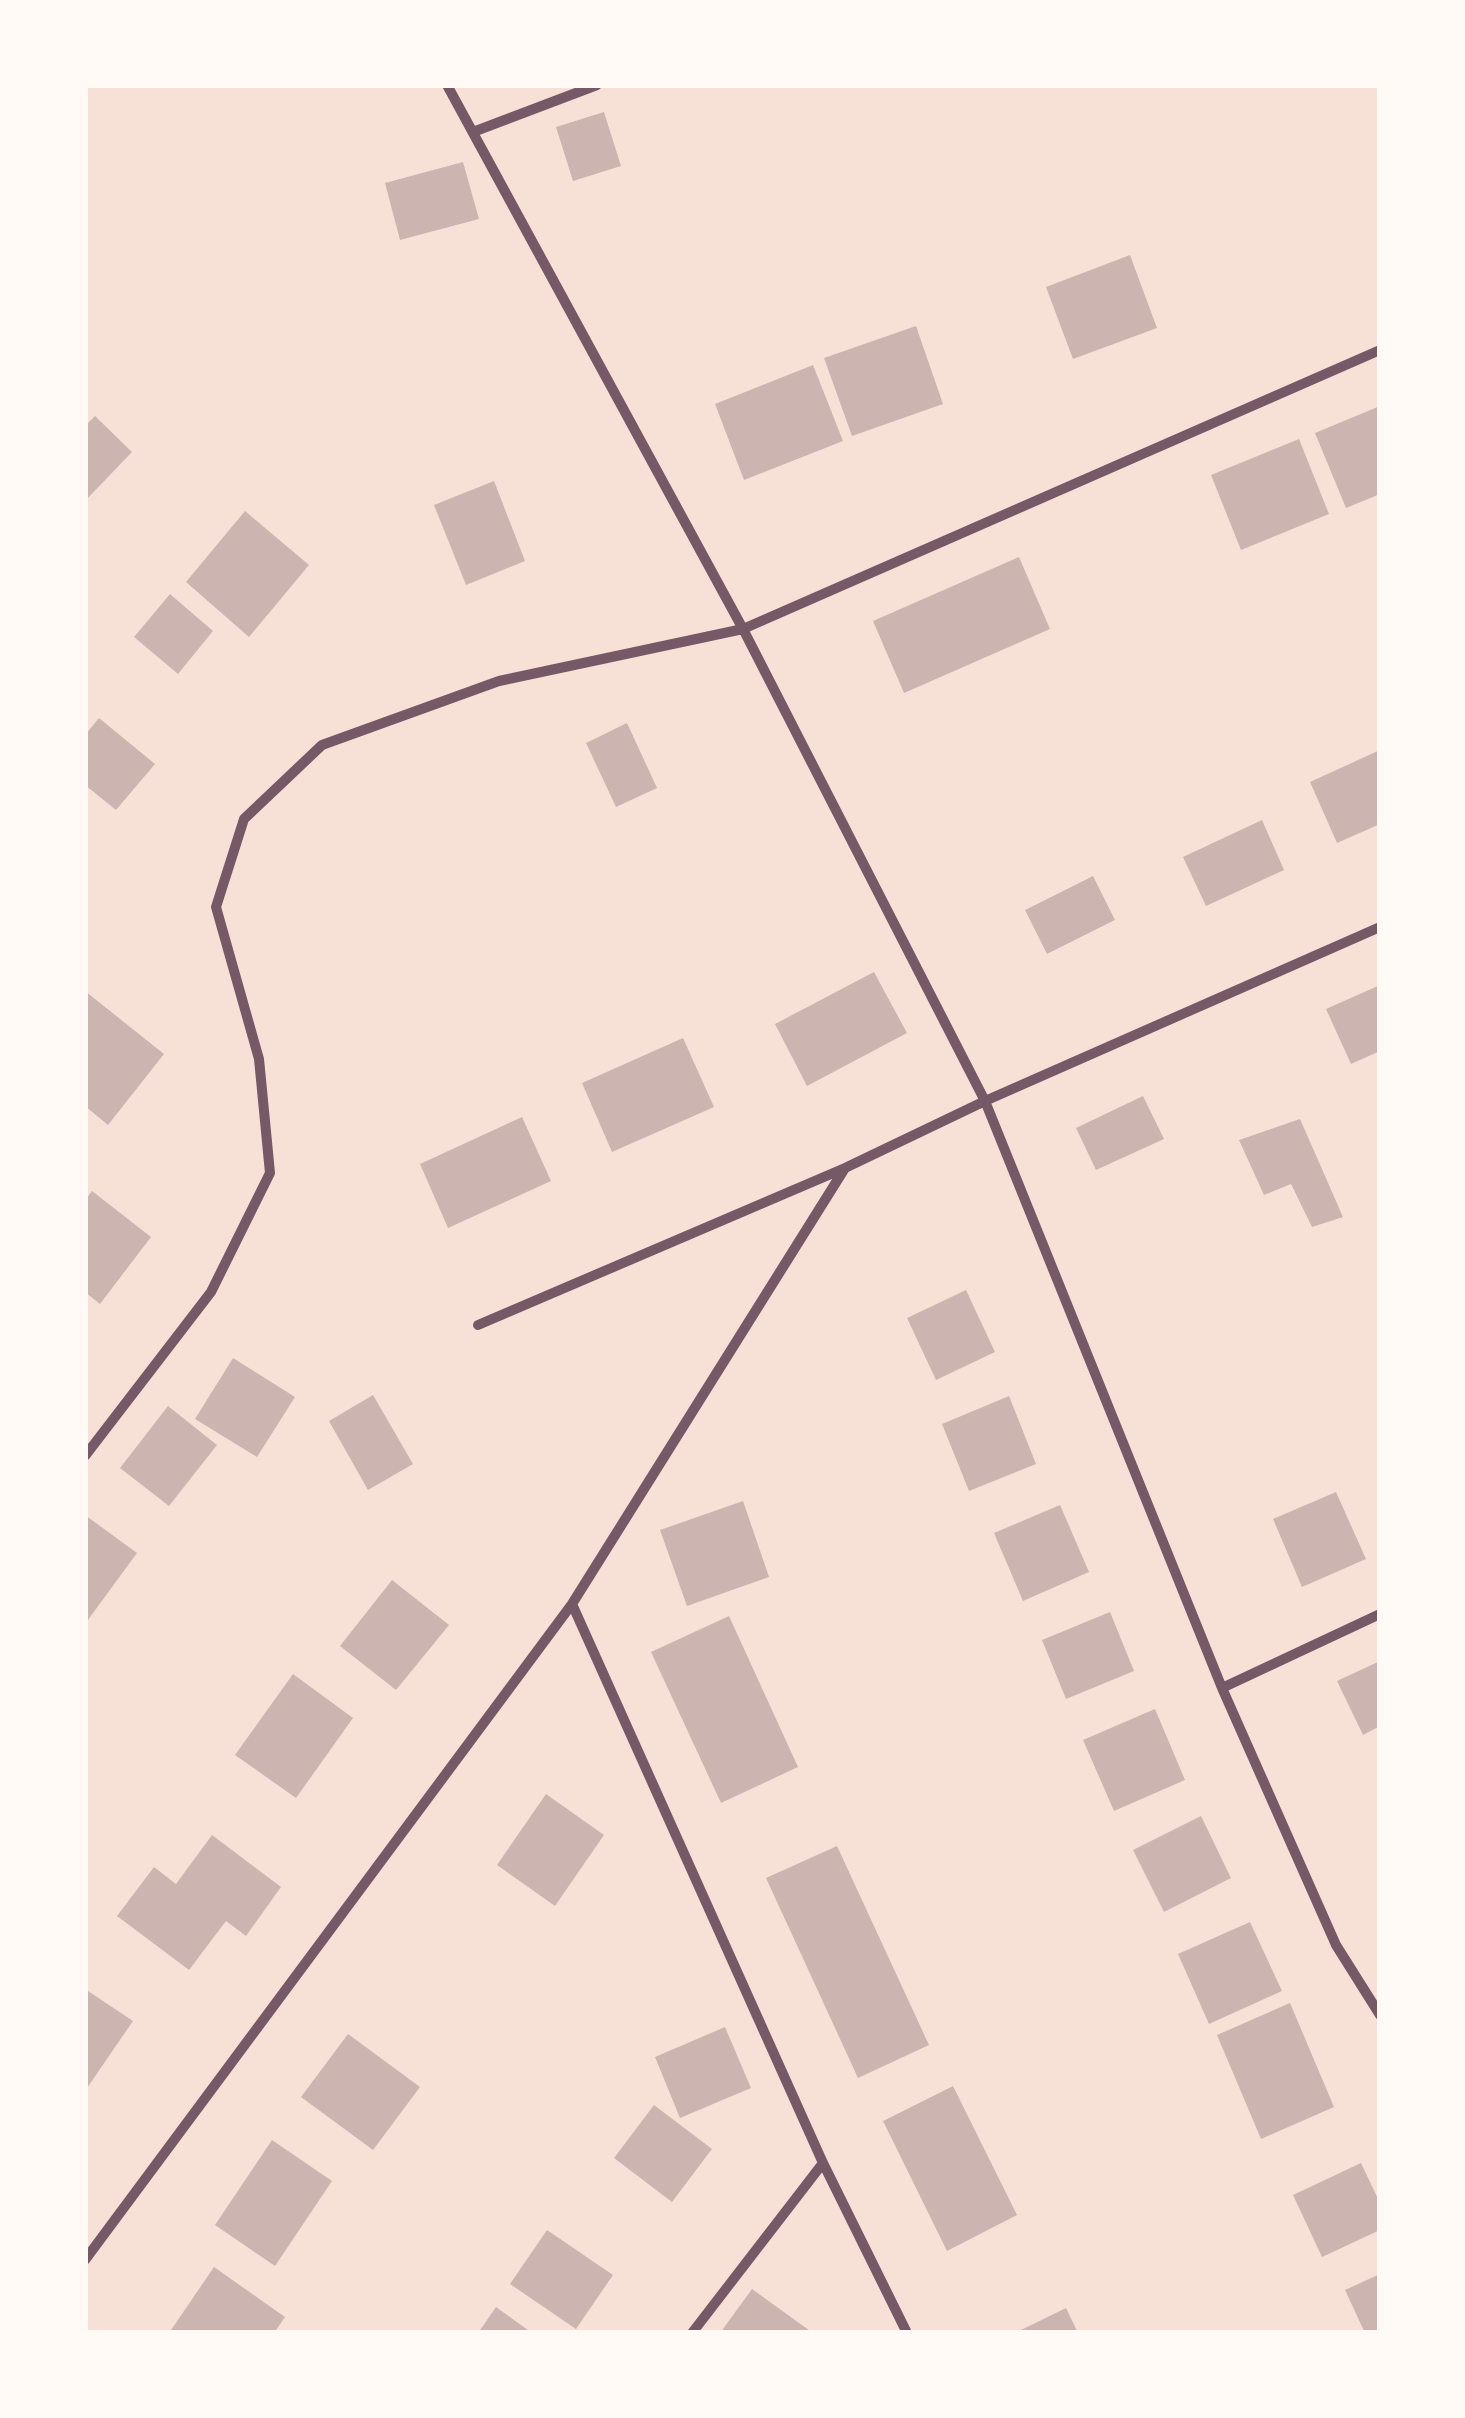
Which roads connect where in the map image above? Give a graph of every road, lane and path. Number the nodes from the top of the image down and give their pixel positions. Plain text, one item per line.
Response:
1 (447, 85) edge
2 (596, 85) edge
3 (474, 132) junction
4 (1380, 350) edge
5 (744, 629) junction
6 (1380, 927) edge
7 (985, 1101) junction
8 (845, 1168) junction
9 (478, 1326) dead end
10 (85, 1456) edge
11 (572, 1604) junction
12 (1380, 1614) edge
13 (1222, 1688) junction
14 (1380, 2015) edge
15 (823, 2163) junction
16 (85, 2260) edge
17 (692, 2333) edge
18 (907, 2333) edge

1 - 3 street
2 - 3 street
3 - 5 street
4 - 5 street
5 - 7 street
5 - 10 street
6 - 7 street
7 - 8 street
7 - 13 street
8 - 9 street
8 - 11 street
11 - 15 street
11 - 16 street
12 - 13 street
13 - 14 street
15 - 17 street
15 - 18 street

